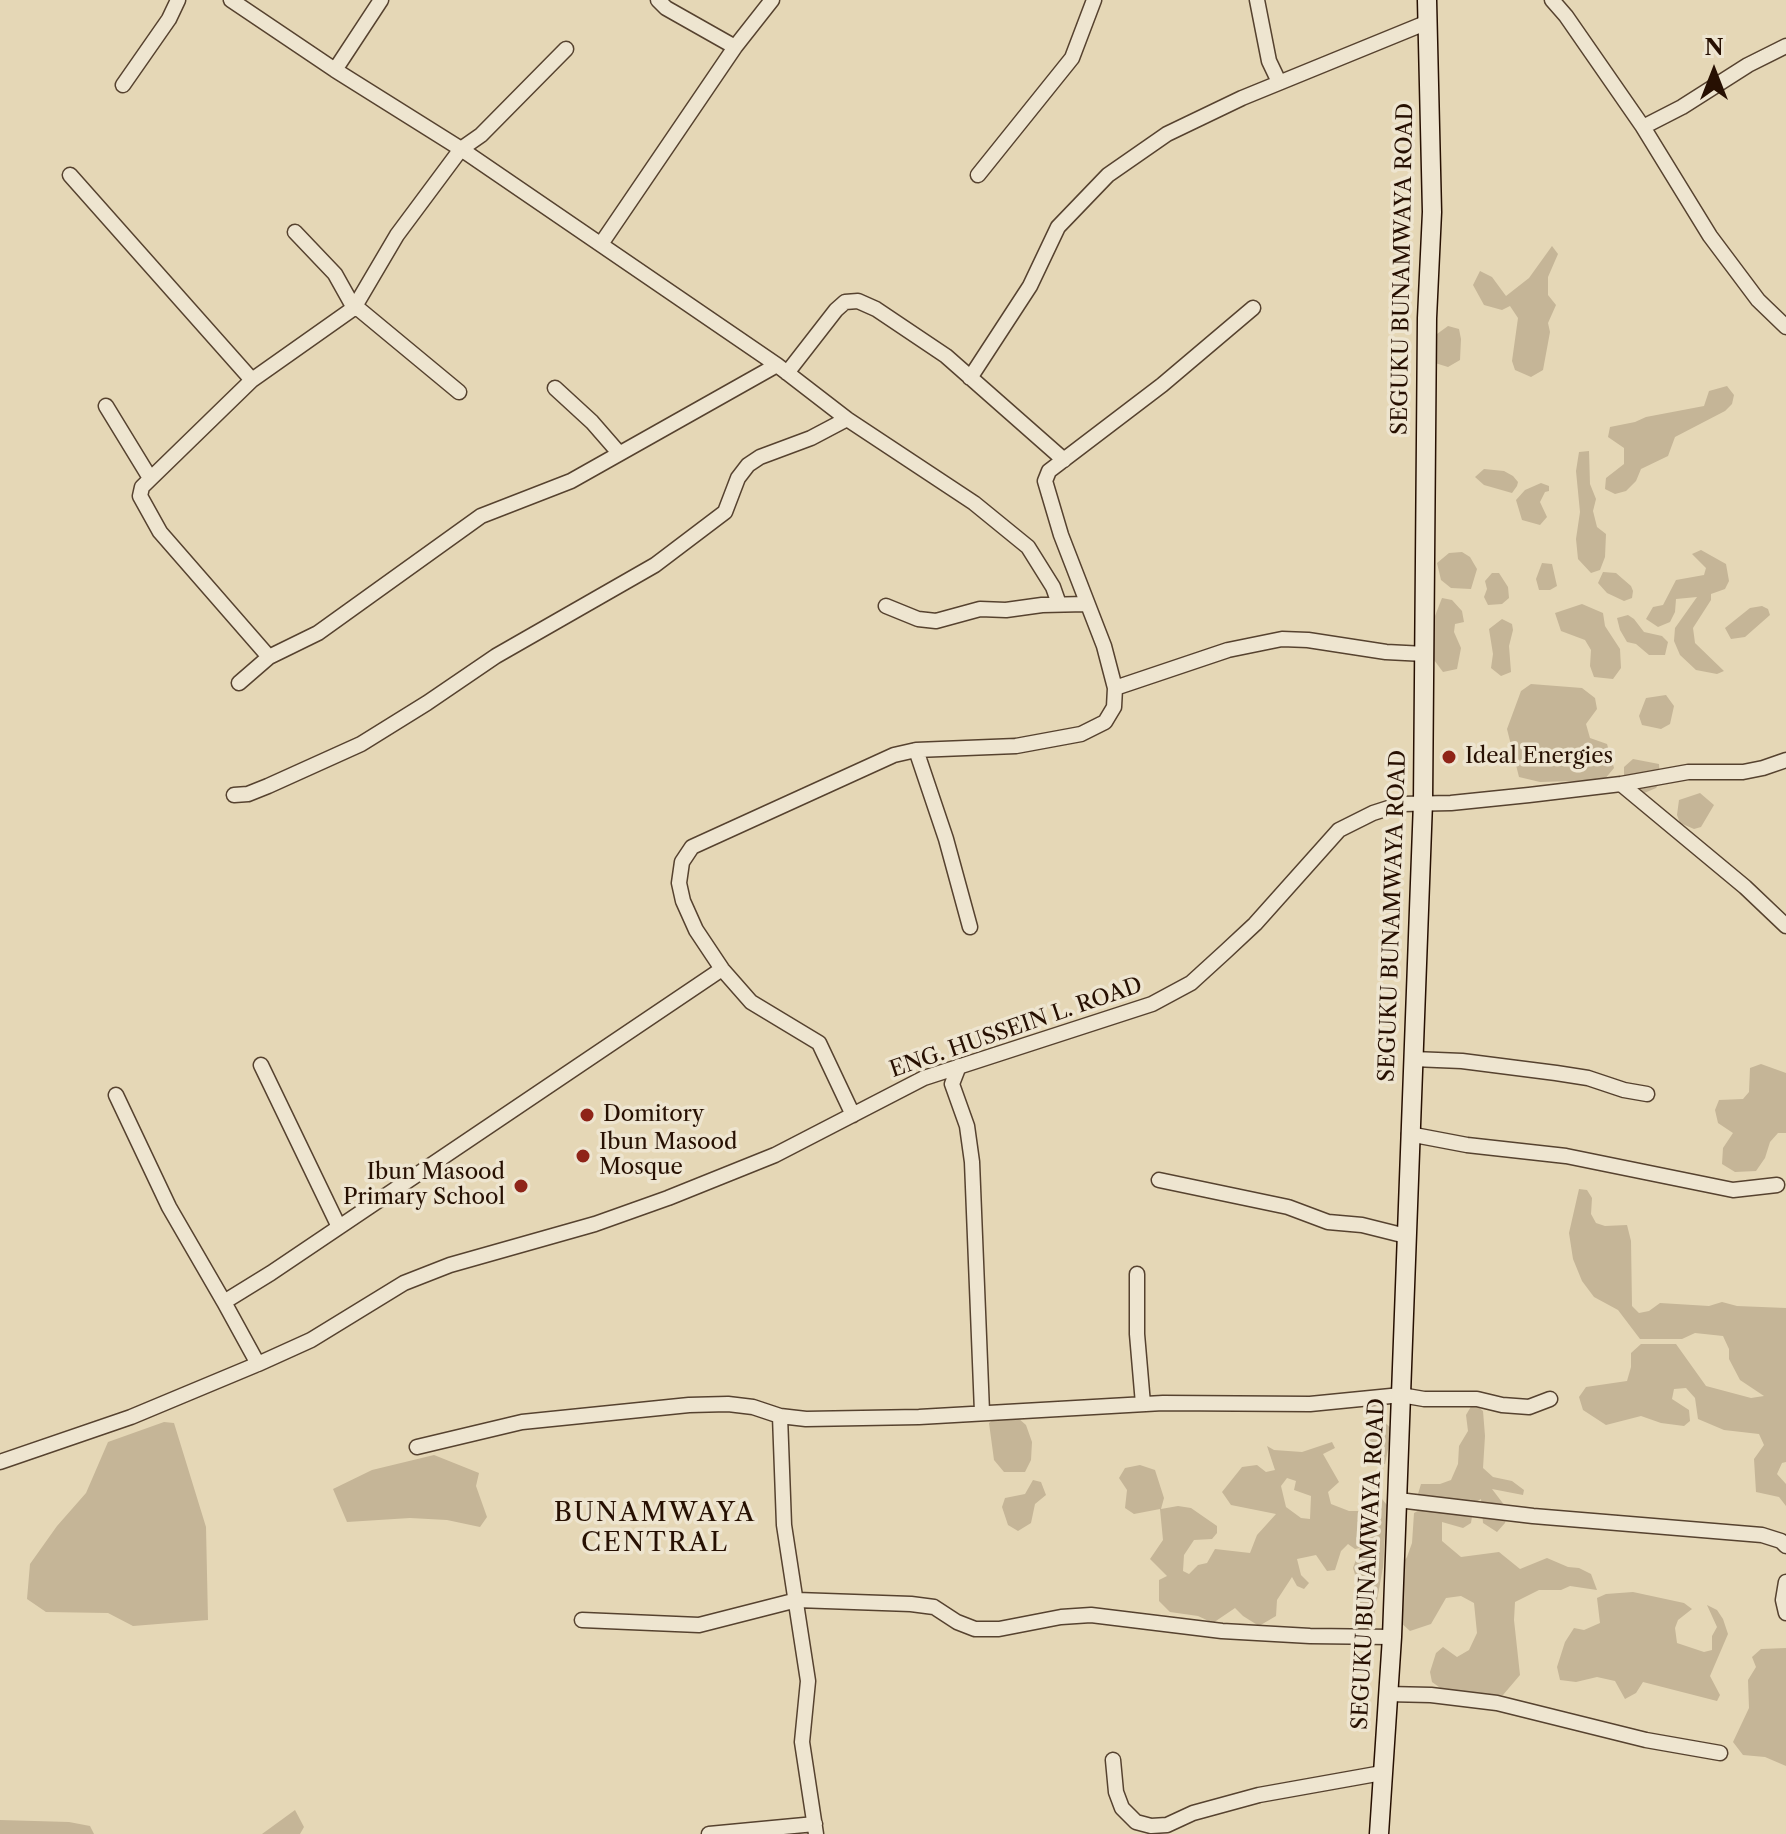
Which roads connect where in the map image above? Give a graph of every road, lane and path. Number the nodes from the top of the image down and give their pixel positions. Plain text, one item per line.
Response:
1 (178, 0) edge
2 (231, 0) edge
3 (381, 0) edge
4 (658, 0) edge
5 (772, 0) edge
6 (1094, 0) edge
7 (1257, 0) edge
8 (1427, 0) edge
9 (1552, 0) edge
10 (1428, 22) junction
11 (1786, 46) edge
12 (735, 47) junction
13 (566, 49) dead end
14 (335, 70) junction
15 (1279, 82) junction
16 (123, 85) dead end
17 (1643, 127) junction
18 (461, 149) junction
19 (70, 175) dead end
20 (978, 175) dead end
21 (295, 232) dead end
22 (601, 244) junction
23 (354, 308) junction
24 (1253, 308) dead end
25 (1786, 327) edge
26 (782, 369) junction
27 (970, 378) junction
28 (252, 380) junction
29 (555, 388) dead end
30 (459, 392) dead end
31 (106, 406) dead end
32 (847, 419) junction
33 (619, 453) junction
34 (1064, 460) junction
35 (150, 478) junction
36 (1059, 604) junction
37 (1086, 604) junction
38 (886, 606) dead end
39 (1425, 654) junction
40 (269, 657) junction
41 (239, 683) dead end
42 (1115, 688) junction
43 (916, 750) junction
44 (1786, 760) edge
45 (1621, 784) junction
46 (234, 795) dead end
47 (1423, 802) junction
48 (1786, 926) edge
49 (970, 927) dead end
50 (722, 969) junction
51 (1413, 1059) junction
52 (261, 1065) dead end
53 (959, 1066) junction
54 (1647, 1094) dead end
55 (116, 1095) dead end
56 (853, 1115) junction
57 (1409, 1134) junction
58 (1159, 1180) dead end
59 (1777, 1185) dead end
60 (339, 1227) junction
61 (1406, 1236) junction
62 (1137, 1274) dead end
63 (224, 1302) junction
64 (258, 1364) junction
65 (1401, 1395) junction
66 (1550, 1399) dead end
67 (1143, 1404) junction
68 (982, 1412) junction
69 (780, 1416) junction
70 (417, 1447) dead end
71 (0, 1462) edge
72 (1398, 1500) junction
73 (1786, 1546) edge
74 (1786, 1582) edge
75 (797, 1600) junction
76 (1786, 1613) edge
77 (582, 1620) dead end
78 (1392, 1637) junction
79 (1387, 1694) junction
80 (1720, 1753) dead end
81 (1113, 1760) dead end
82 (1382, 1773) junction
83 (816, 1829) edge
84 (1150, 1830) edge
85 (709, 1834) edge
86 (1379, 1834) edge

1 - 16 street
2 - 14 street
3 - 14 street
4 - 12 street
5 - 12 street
6 - 20 street
7 - 15 street
8 - 10 main road, SEGUKU BUNAMWAYA ROAD
9 - 17 street
10 - 15 street
10 - 39 main road, SEGUKU BUNAMWAYA ROAD
11 - 17 street
12 - 22 street
13 - 18 street
14 - 18 street
15 - 27 street
17 - 25 street
18 - 22 street
18 - 23 street
19 - 28 street
21 - 23 street
22 - 26 street
23 - 28 street
23 - 30 street
24 - 34 street
26 - 27 street
26 - 32 street
26 - 33 street
27 - 34 street
28 - 35 street
29 - 33 street
31 - 35 street
32 - 36 street
32 - 46 street
33 - 40 street
34 - 37 street
35 - 40 street
36 - 37 street
36 - 38 street
37 - 42 street
39 - 42 street
39 - 47 main road, SEGUKU BUNAMWAYA ROAD
40 - 41 street
42 - 43 street
43 - 49 street
43 - 50 street
44 - 45 street, ENG. HUSSEIN L. ROAD
45 - 47 street, ENG. HUSSEIN L. ROAD
45 - 48 street
47 - 51 main road, SEGUKU BUNAMWAYA ROAD
47 - 53 street, ENG. HUSSEIN L. ROAD
50 - 56 street
50 - 60 street
51 - 54 street
51 - 57 main road, SEGUKU BUNAMWAYA ROAD
52 - 60 street
53 - 56 street, ENG. HUSSEIN L. ROAD
53 - 68 street
55 - 63 street
56 - 64 street, ENG. HUSSEIN L. ROAD
57 - 59 street
57 - 61 main road, SEGUKU BUNAMWAYA ROAD
58 - 61 street
60 - 63 street
61 - 65 main road, SEGUKU BUNAMWAYA ROAD
62 - 67 street
63 - 64 street
64 - 71 street, ENG. HUSSEIN L. ROAD
65 - 66 street
65 - 67 street
65 - 72 main road, SEGUKU BUNAMWAYA ROAD
67 - 68 street
68 - 69 street
69 - 70 street
69 - 75 street
72 - 73 street
72 - 78 main road, SEGUKU BUNAMWAYA ROAD
74 - 76 street
75 - 77 street
75 - 78 street
75 - 83 street
78 - 79 main road, SEGUKU BUNAMWAYA ROAD
79 - 80 street
79 - 82 main road, SEGUKU BUNAMWAYA ROAD
81 - 84 street
82 - 84 street
82 - 86 main road, SEGUKU BUNAMWAYA ROAD
83 - 85 street

